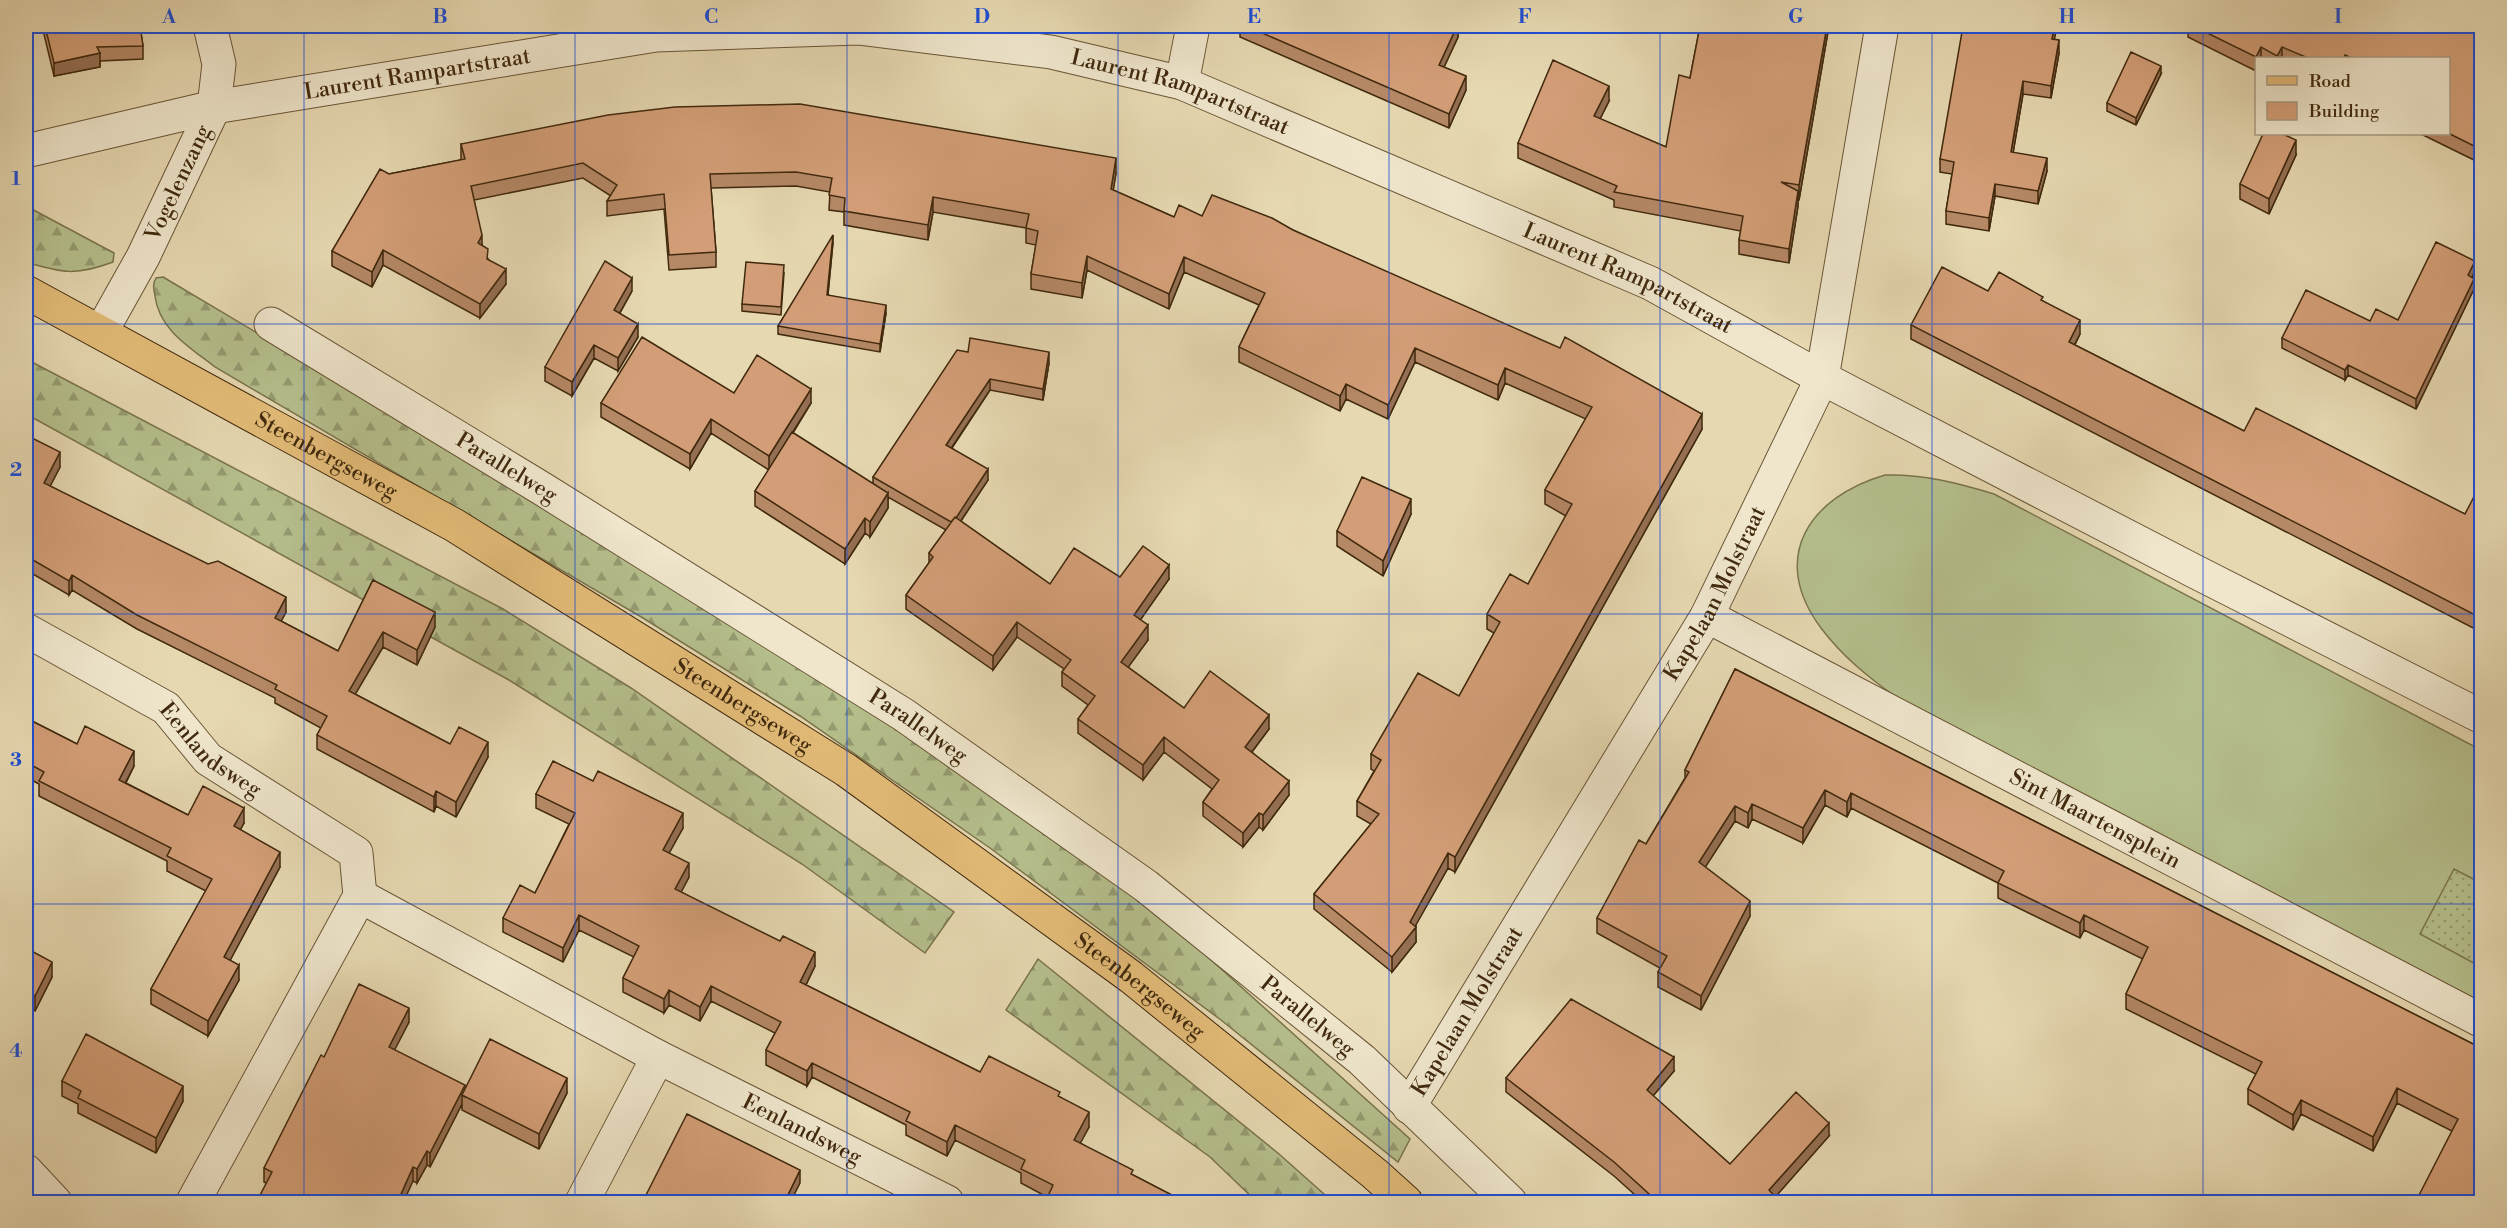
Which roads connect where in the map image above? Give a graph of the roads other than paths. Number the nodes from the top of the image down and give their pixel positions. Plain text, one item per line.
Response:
1 (210, 26) edge
2 (1193, 26) edge
3 (1882, 26) edge
4 (1182, 83) junction
5 (214, 107) junction
6 (26, 151) edge
7 (26, 292) edge
8 (271, 324) dead end
9 (101, 332) junction
10 (1822, 378) junction
11 (1707, 616) junction
12 (26, 630) edge
13 (2481, 717) edge
14 (360, 896) junction
15 (2481, 1022) edge
16 (658, 1057) junction
17 (1409, 1107) junction
18 (26, 1171) edge
19 (55, 1203) edge
20 (193, 1203) edge
21 (582, 1203) edge
22 (947, 1203) edge
23 (1406, 1203) edge
24 (1510, 1203) edge

1 - 5 street, Vogelenzang
2 - 4 street
3 - 10 street, Kapelaan Molstraat
4 - 5 street, Laurent Rampartstraat
4 - 10 street, Laurent Rampartstraat
5 - 6 street, Laurent Rampartstraat
5 - 9 street, Vogelenzang
7 - 9 main road, Steenbergseweg
8 - 17 street, Parallelweg
9 - 23 main road, Steenbergseweg
10 - 11 street, Kapelaan Molstraat
10 - 13 street
11 - 15 street, Sint Maartensplein
11 - 17 street, Kapelaan Molstraat
12 - 14 street, Eenlandsweg
14 - 16 street, Eenlandsweg
14 - 20 street
16 - 21 street
16 - 22 street, Eenlandsweg
17 - 24 street, Parallelweg
18 - 19 street

